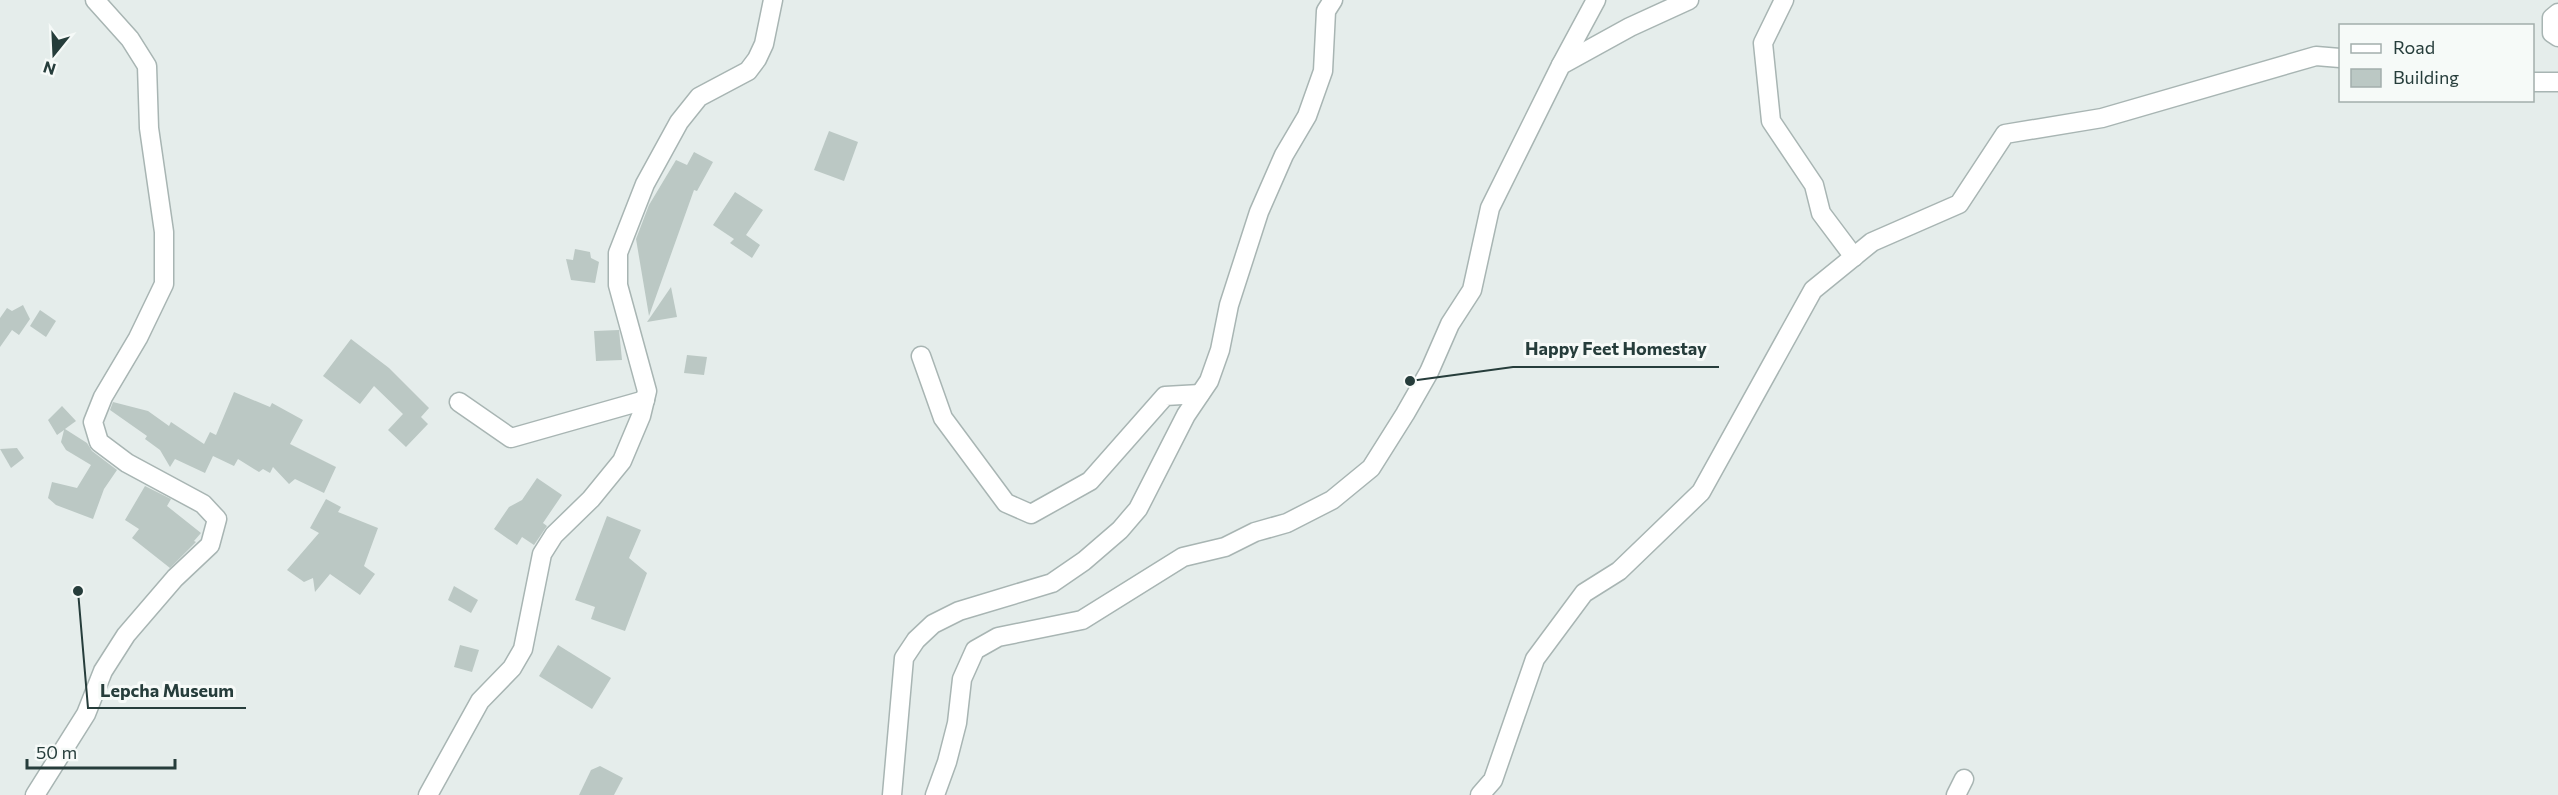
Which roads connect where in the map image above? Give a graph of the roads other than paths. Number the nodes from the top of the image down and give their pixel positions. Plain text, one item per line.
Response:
1 (95, 0) edge
2 (773, 0) edge
3 (1334, 0) edge
4 (1596, 0) edge
5 (1689, 0) edge
6 (1784, 0) edge
7 (2558, 13) edge
8 (2558, 37) edge
9 (2339, 58) edge
10 (1561, 65) junction
11 (2534, 82) edge
12 (2558, 82) edge
13 (1854, 257) junction
14 (921, 356) dead end
15 (1200, 394) junction
16 (645, 400) junction
17 (459, 402) dead end
18 (35, 795) edge
19 (428, 795) edge
20 (892, 795) edge
21 (935, 795) edge
22 (1480, 795) edge

1 - 18 street
2 - 16 street
3 - 15 street
4 - 10 street
5 - 10 street
6 - 13 street
7 - 8 street
9 - 13 street
10 - 21 street
11 - 12 street
13 - 22 street
14 - 15 street
15 - 20 street
16 - 17 street
16 - 19 street

